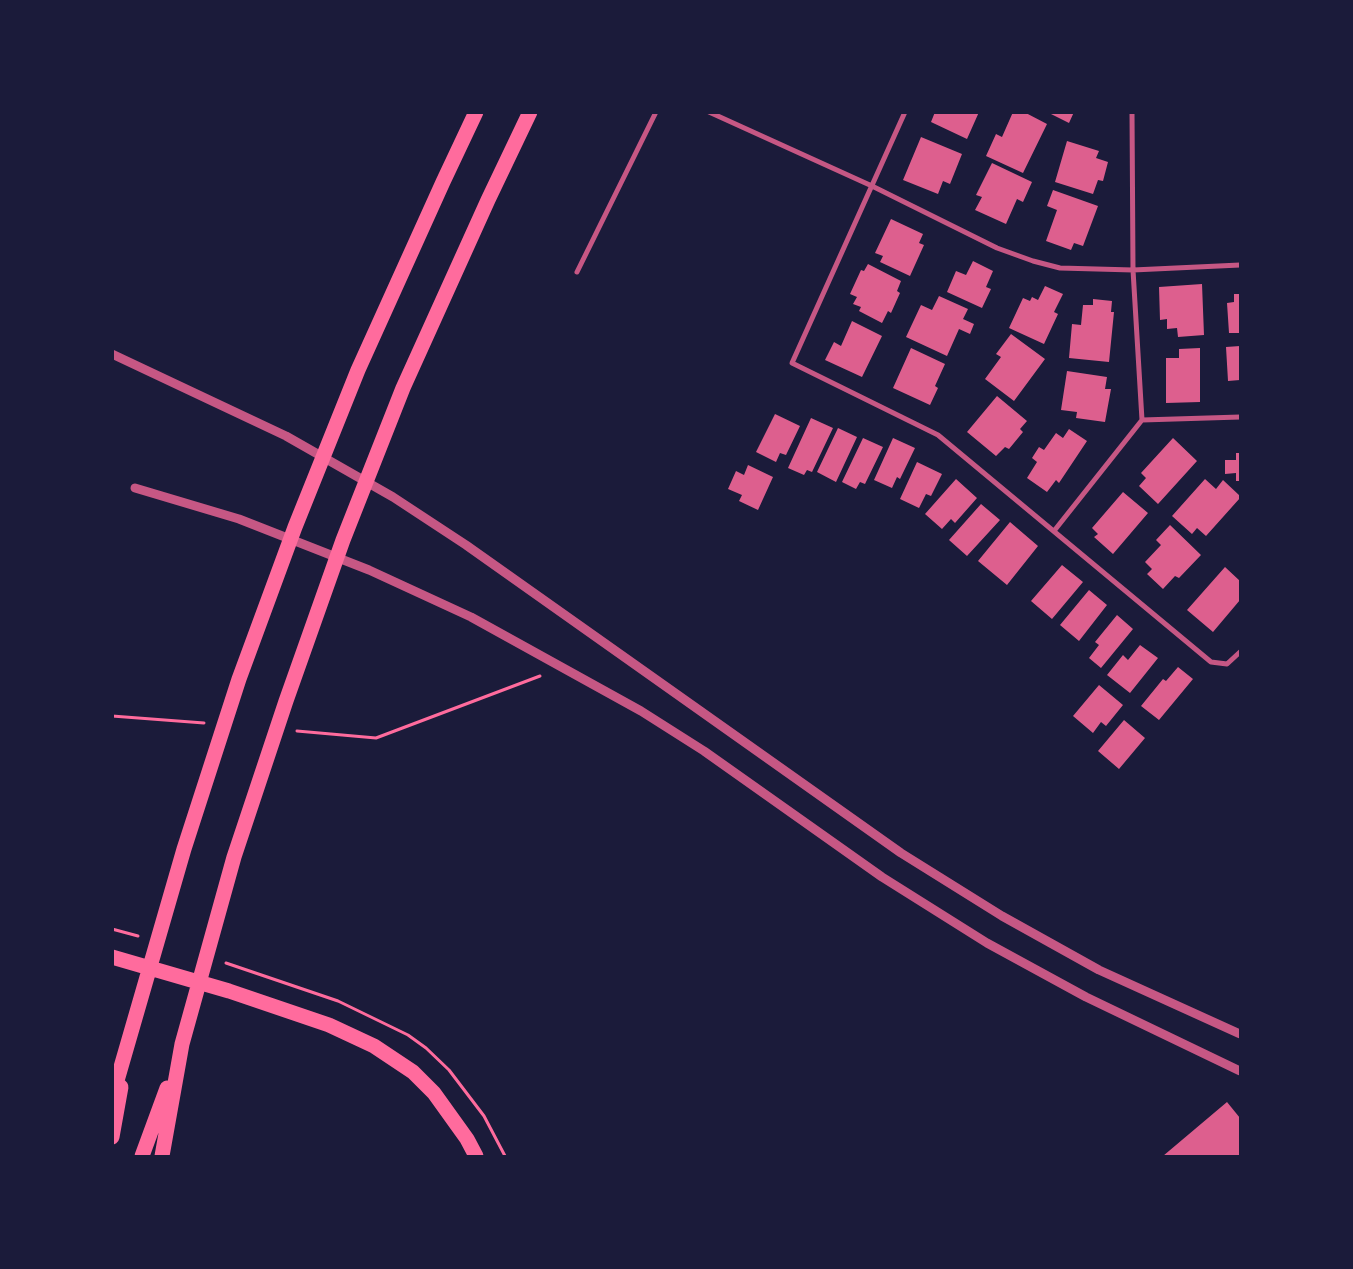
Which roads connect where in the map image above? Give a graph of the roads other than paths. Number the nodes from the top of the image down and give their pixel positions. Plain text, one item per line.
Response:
1 (476, 112) edge
2 (530, 112) edge
3 (656, 112) edge
4 (709, 112) edge
5 (905, 112) edge
6 (1132, 112) edge
7 (872, 186) junction
8 (1240, 265) edge
9 (1133, 270) junction
10 (577, 272) dead end
11 (112, 354) edge
12 (1240, 417) edge
13 (1142, 420) junction
14 (135, 488) dead end
15 (1054, 531) junction
16 (1240, 652) edge
17 (112, 958) edge
18 (1240, 1034) edge
19 (130, 1038) junction
20 (182, 1044) junction
21 (1240, 1071) edge
22 (115, 1084) edge
23 (112, 1098) edge
24 (112, 1138) edge
25 (142, 1156) edge
26 (162, 1156) edge
27 (476, 1156) edge

1 - 19 highway
2 - 20 highway
3 - 10 street
4 - 7 street
5 - 7 street
6 - 9 street
7 - 9 street
7 - 15 street
8 - 9 street
9 - 13 street
11 - 18 street
12 - 13 street
13 - 15 street
14 - 21 street
15 - 16 street
17 - 27 highway
19 - 22 highway
19 - 24 highway
20 - 25 highway
20 - 26 highway
22 - 23 highway

